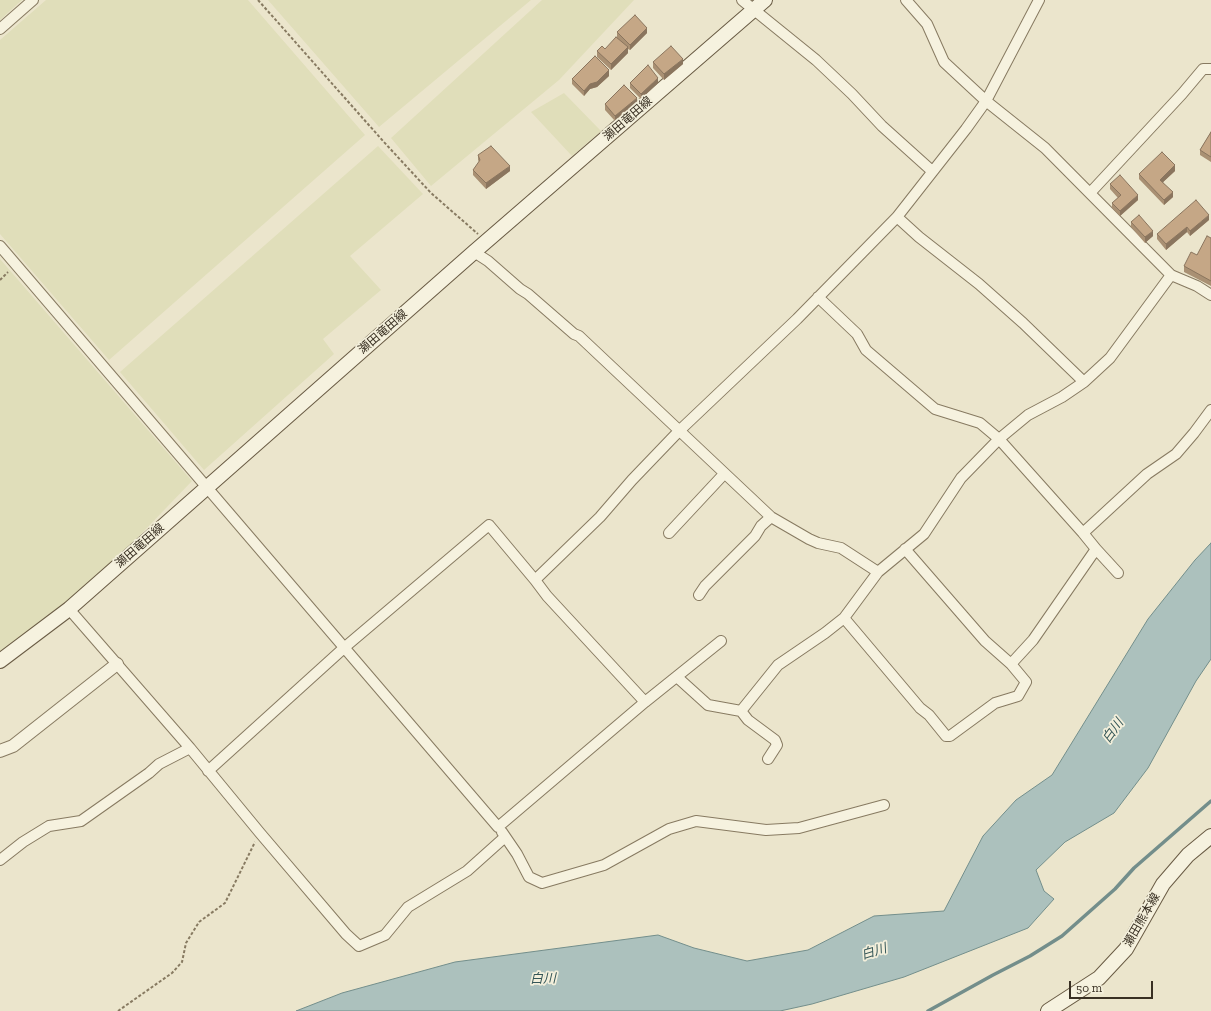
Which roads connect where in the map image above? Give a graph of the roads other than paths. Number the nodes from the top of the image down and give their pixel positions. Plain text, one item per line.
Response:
1 (33, 0) edge
2 (742, 0) edge
3 (765, 0) edge
4 (906, 0) edge
5 (1039, 0) edge
6 (754, 10) junction
7 (0, 29) edge
8 (1211, 69) edge
9 (986, 101) junction
10 (932, 171) junction
11 (1090, 193) junction
12 (897, 217) junction
13 (0, 246) edge
14 (474, 252) junction
15 (1171, 275) junction
16 (1211, 294) edge
17 (818, 297) junction
18 (1084, 382) junction
19 (1211, 410) edge
20 (679, 431) junction
21 (999, 439) junction
22 (724, 474) junction
23 (206, 487) junction
24 (771, 517) junction
25 (669, 533) dead end
26 (1083, 533) junction
27 (1096, 549) junction
28 (905, 550) junction
29 (878, 572) junction
30 (1118, 572) dead end
31 (535, 580) junction
32 (699, 595) dead end
33 (69, 609) junction
34 (844, 618) junction
35 (722, 641) dead end
36 (345, 647) junction
37 (0, 661) edge
38 (117, 664) junction
39 (1011, 664) junction
40 (677, 676) junction
41 (645, 702) junction
42 (741, 711) junction
43 (190, 748) junction
44 (0, 751) edge
45 (768, 759) dead end
46 (208, 771) junction
47 (884, 805) dead end
48 (498, 827) junction
49 (1211, 836) edge
50 (505, 837) junction
51 (0, 860) edge
52 (1048, 1011) edge

1 - 7 street
2 - 6 street
3 - 6 main road, 瀬田竜田線
4 - 9 street
5 - 9 street
6 - 10 street
6 - 14 main road, 瀬田竜田線
8 - 11 street
9 - 10 street
9 - 11 street
10 - 12 street
11 - 15 street
12 - 17 street
12 - 18 street
13 - 23 street
14 - 20 street
14 - 23 main road, 瀬田竜田線
15 - 16 street
15 - 18 street
17 - 20 street
17 - 21 street
18 - 21 street
19 - 26 street
20 - 22 street
20 - 31 street
21 - 26 street
21 - 28 street
22 - 24 street
22 - 25 street
23 - 33 main road, 瀬田竜田線
23 - 36 street
24 - 29 street
24 - 32 street
26 - 27 street
27 - 30 street
27 - 39 street
28 - 29 street
28 - 39 street
29 - 34 street
31 - 36 street
31 - 41 street
33 - 37 main road, 瀬田竜田線
33 - 38 street
34 - 39 street
34 - 42 street
35 - 40 street
36 - 46 street
36 - 48 street
38 - 43 street
38 - 44 street
40 - 41 street
40 - 42 street
41 - 48 street
42 - 45 street
43 - 46 street
43 - 51 street
46 - 50 street
47 - 50 street
48 - 50 street
49 - 52 main road, 瀬田熊本線

